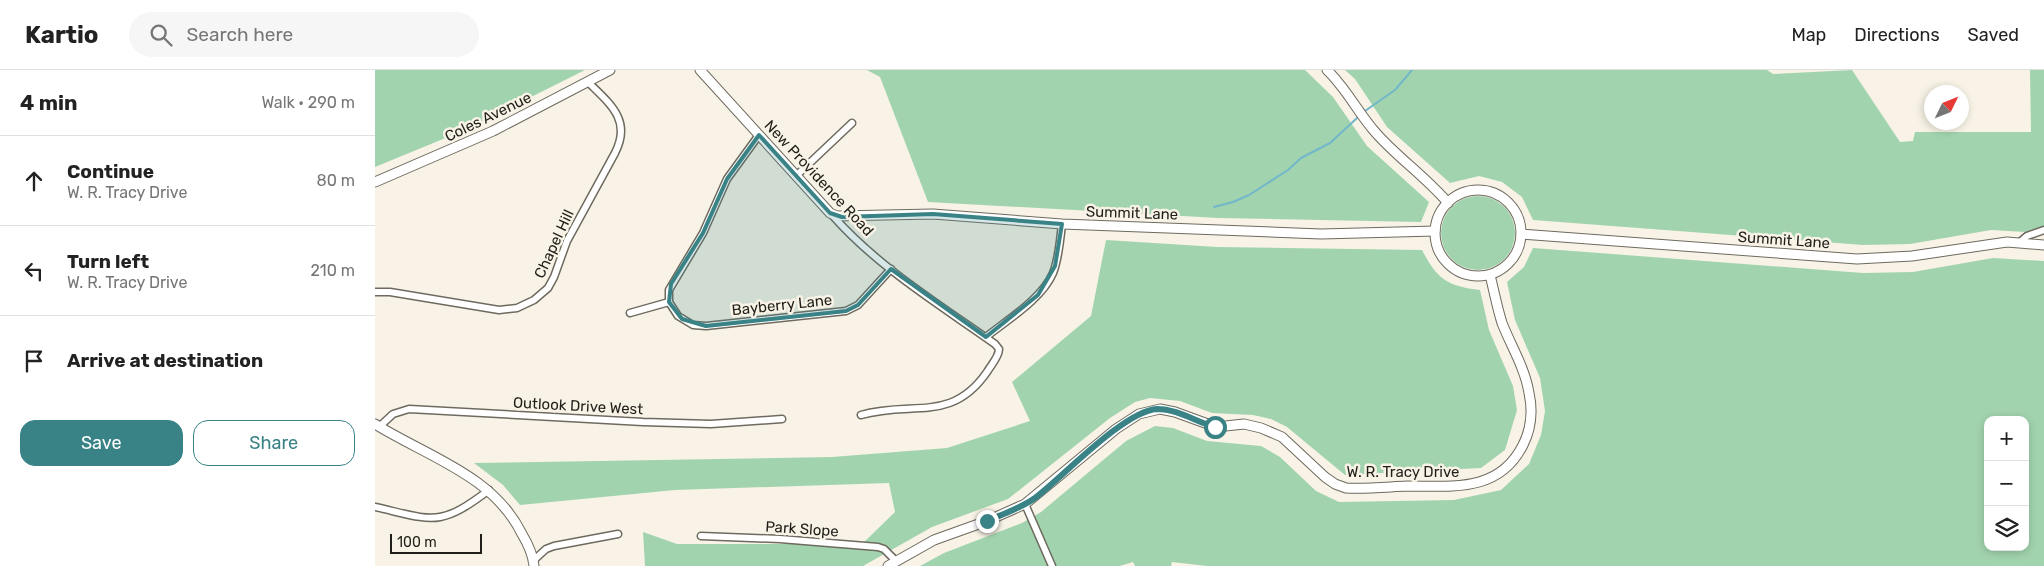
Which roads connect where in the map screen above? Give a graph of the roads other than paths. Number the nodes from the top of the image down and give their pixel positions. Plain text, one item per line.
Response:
1 (610, 70) edge
2 (701, 70) edge
3 (1327, 70) edge
4 (588, 82) junction
5 (852, 123) dead end
6 (759, 135) junction
7 (797, 176) junction
8 (375, 182) edge
9 (1447, 202) junction
10 (830, 213) junction
11 (1062, 224) junction
12 (2044, 230) edge
13 (1435, 231) junction
14 (1521, 234) junction
15 (2020, 242) junction
16 (2044, 245) edge
17 (891, 269) junction
18 (1490, 275) junction
19 (375, 292) edge
20 (669, 302) junction
21 (630, 313) dead end
22 (986, 337) junction
23 (861, 415) dead end
24 (782, 419) dead end
25 (377, 426) edge
26 (489, 490) junction
27 (1025, 504) junction
28 (375, 507) edge
29 (618, 534) dead end
30 (701, 536) dead end
31 (534, 563) edge
32 (892, 564) edge
33 (1052, 566) edge

1 - 4 street, Coles Avenue
2 - 6 street, New Providence Road
3 - 9 street
4 - 8 street, Coles Avenue
4 - 19 street, Chapel Hill
5 - 7 street
6 - 7 street, New Providence Road
6 - 20 street
7 - 10 street, New Providence Road
9 - 13 street
9 - 14 street
10 - 11 street, Summit Lane
10 - 17 street, New Providence Road
11 - 13 street, Summit Lane
11 - 22 street
12 - 15 street
13 - 18 street
14 - 15 street, Summit Lane
14 - 18 street
15 - 16 street, Summit Lane
17 - 20 street, Bayberry Lane
17 - 22 street, New Providence Road
18 - 27 street, W. R. Tracy Drive
20 - 21 street
22 - 23 street, New Providence Road
24 - 25 street, Outlook Drive West
25 - 26 street
26 - 28 street
26 - 31 street
27 - 32 street, W. R. Tracy Drive
27 - 33 street
29 - 31 street
30 - 32 street, Park Slope

